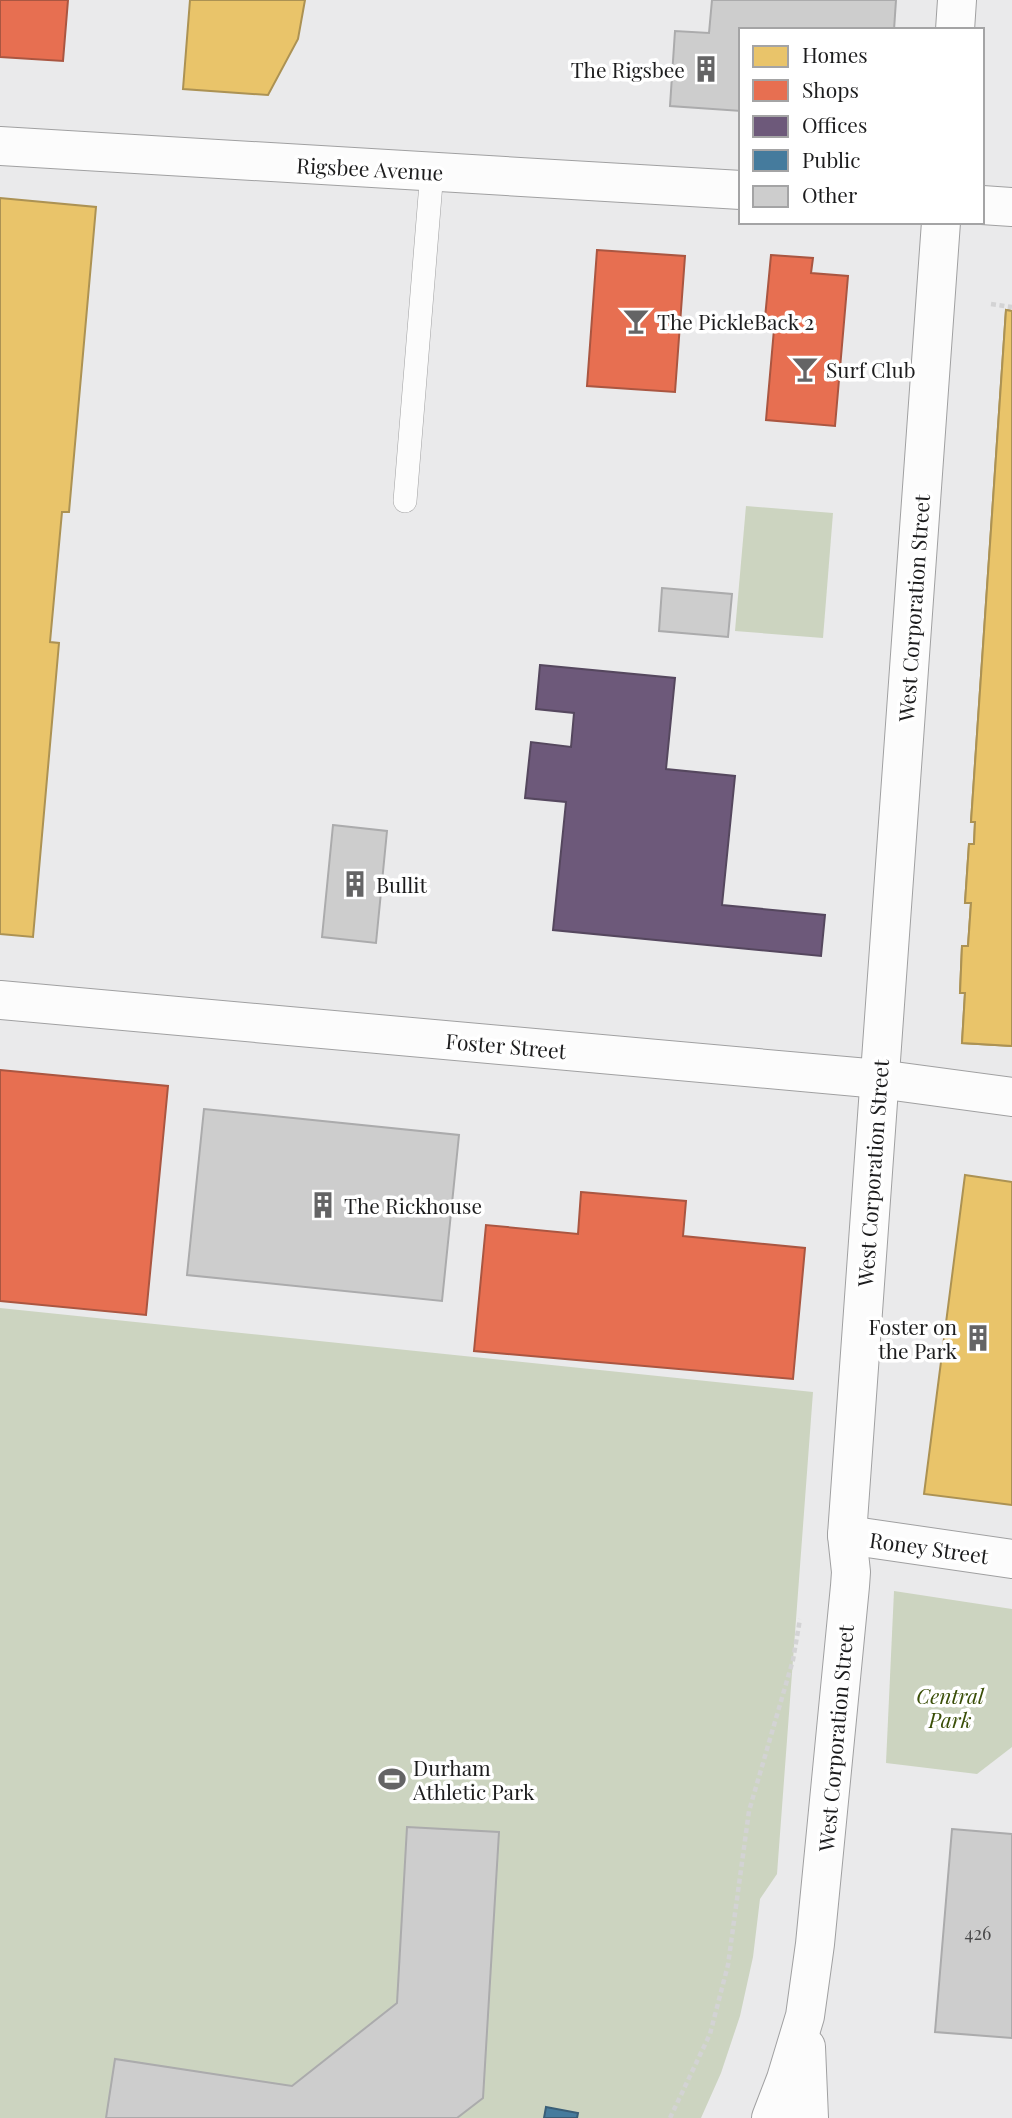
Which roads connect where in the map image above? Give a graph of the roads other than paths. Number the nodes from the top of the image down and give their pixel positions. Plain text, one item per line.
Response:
1 (957, 0) edge
2 (955, 28) edge
3 (0, 146) edge
4 (432, 171) junction
5 (739, 190) edge
6 (984, 205) edge
7 (1012, 207) edge
8 (941, 224) edge
9 (405, 501) dead end
10 (0, 1000) edge
11 (879, 1079) junction
12 (1012, 1097) edge
13 (847, 1535) junction
14 (1012, 1559) edge
15 (805, 2016) junction
16 (771, 2118) edge
17 (809, 2118) edge

1 - 2 street
3 - 4 street, Rigsbee Avenue
4 - 5 street, Rigsbee Avenue
4 - 9 lane
6 - 7 street
8 - 11 street, West Corporation Street
10 - 11 street, Foster Street
11 - 12 street, Foster Street
11 - 13 street, West Corporation Street
13 - 14 street, Roney Street
13 - 15 street, West Corporation Street
15 - 16 street, West Corporation Street
15 - 17 street

